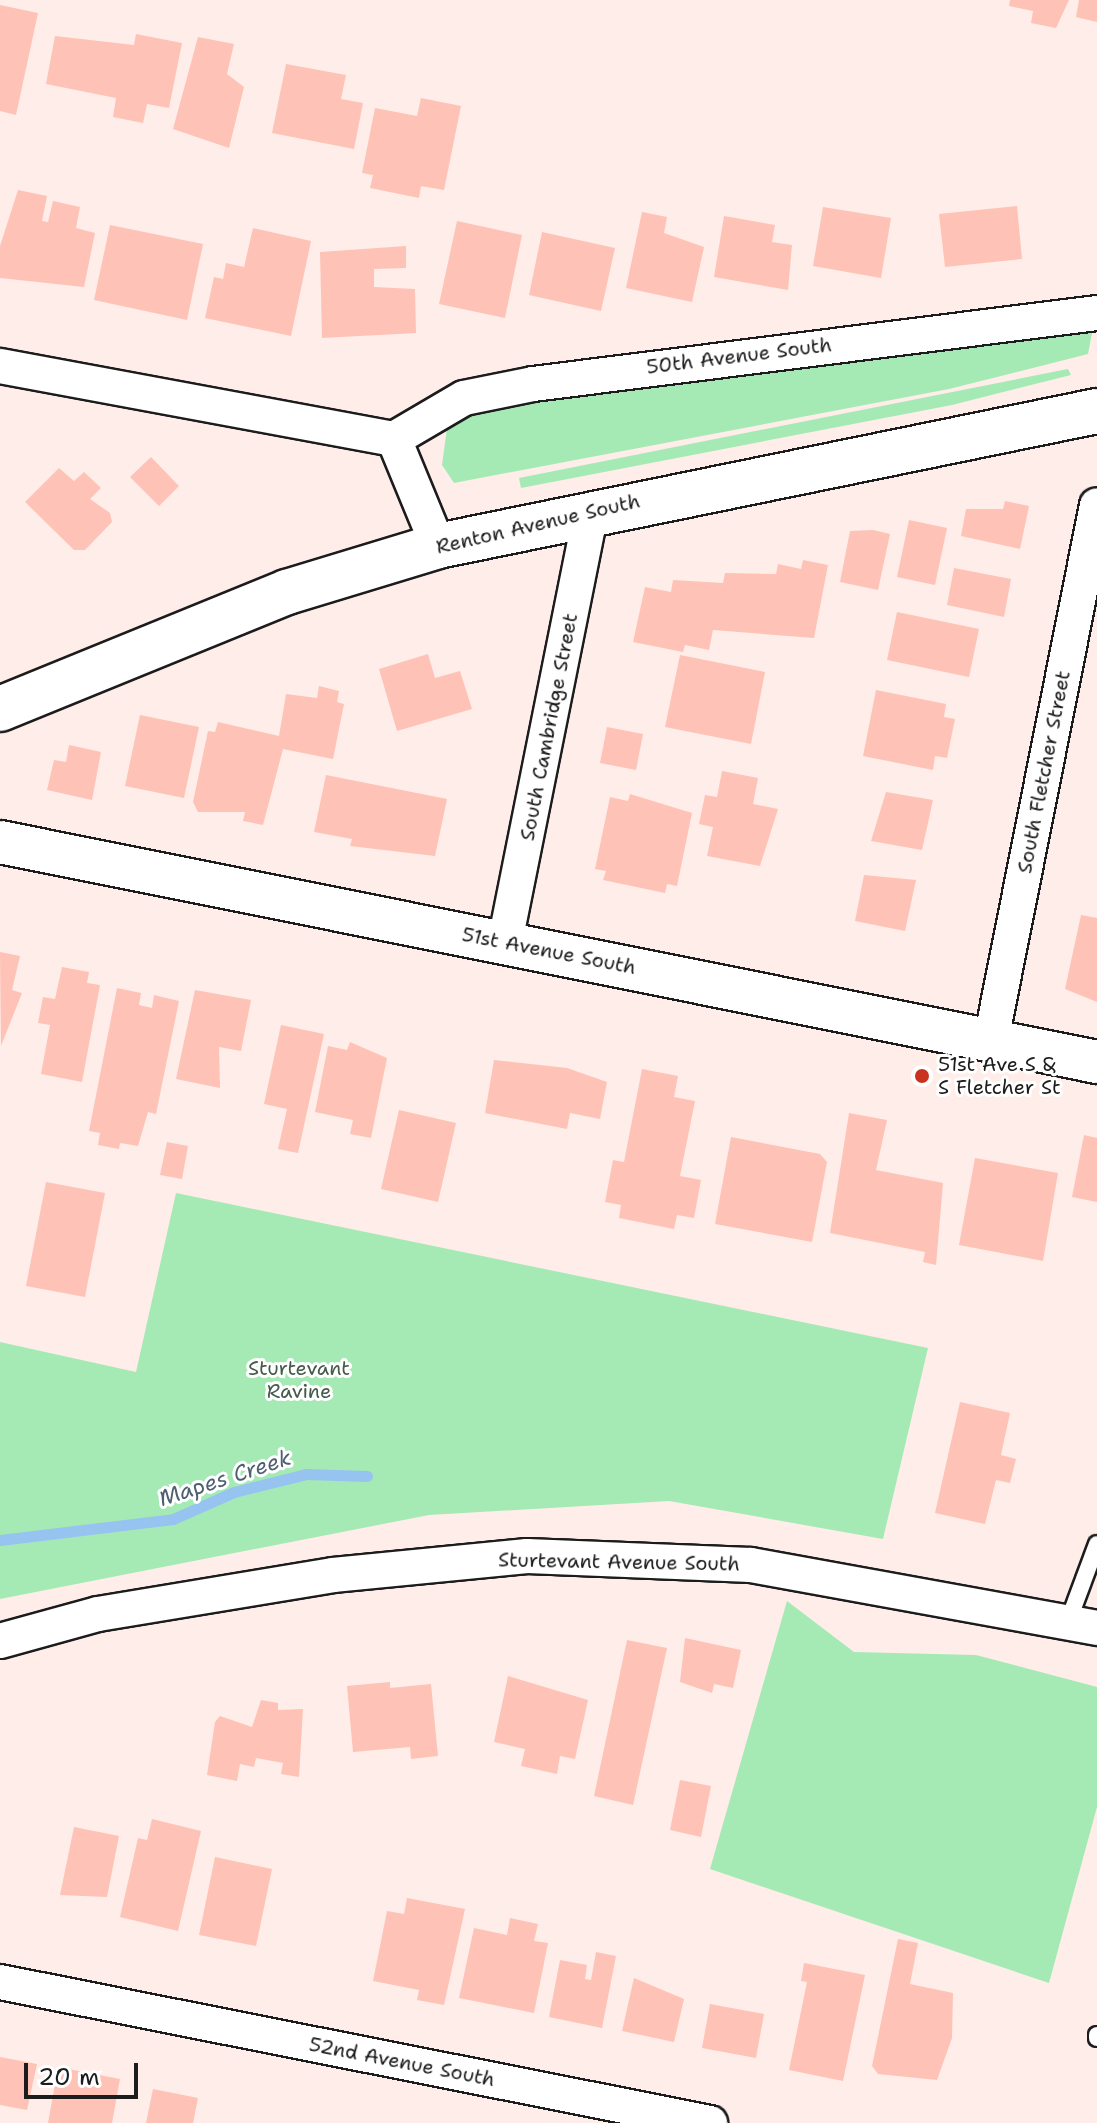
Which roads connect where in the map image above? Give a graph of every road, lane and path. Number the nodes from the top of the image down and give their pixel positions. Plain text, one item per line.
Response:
1 (1097, 313) edge
2 (0, 366) edge
3 (1097, 411) edge
4 (394, 439) junction
5 (1097, 505) edge
6 (591, 511) junction
7 (1093, 544) edge
8 (438, 546) junction
9 (0, 709) edge
10 (0, 842) edge
11 (505, 942) junction
12 (991, 1040) junction
13 (1097, 1062) edge
14 (1097, 1544) edge
15 (1083, 1625) edge
16 (0, 1641) edge
17 (0, 1982) edge
18 (710, 2123) edge

1 - 4 street, 50th Avenue South
2 - 4 street
3 - 6 main road, Renton Avenue South
4 - 8 street
5 - 7 street, South Fletcher Street
6 - 8 main road, Renton Avenue South
6 - 11 street, South Cambridge Street
7 - 12 street, South Fletcher Street
8 - 9 main road, Renton Avenue South
10 - 11 street, 51st Avenue South
11 - 12 street, 51st Avenue South
12 - 13 street, 51st Avenue South
14 - 15 lane
15 - 16 street, Sturtevant Avenue South
17 - 18 street, 52nd Avenue South

